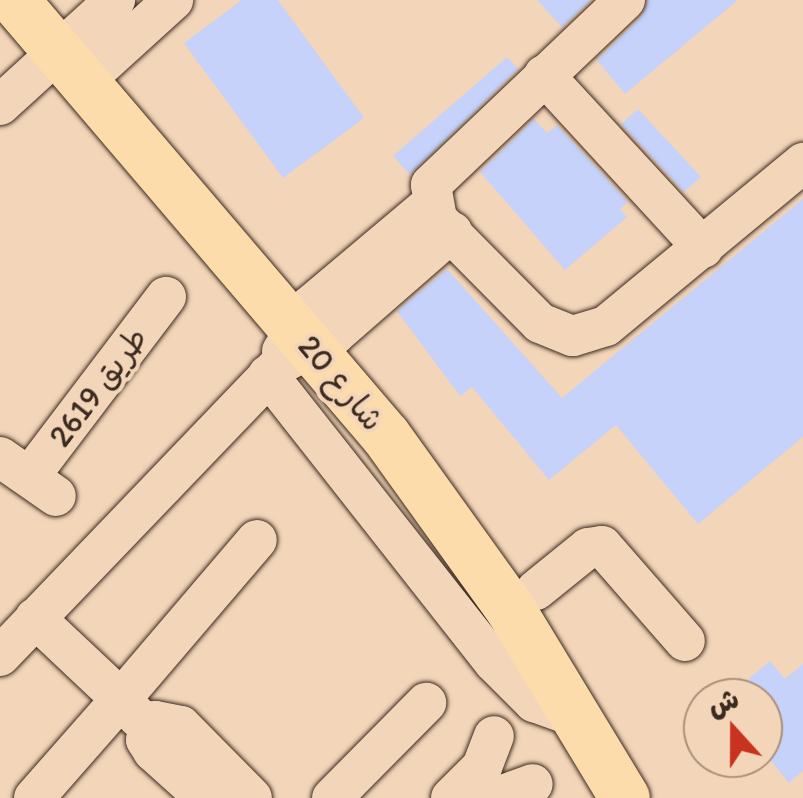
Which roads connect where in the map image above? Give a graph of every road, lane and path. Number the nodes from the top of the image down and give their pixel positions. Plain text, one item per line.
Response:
1 (14, 0) edge
2 (173, 0) edge
3 (625, 0) edge
4 (81, 37) edge
5 (544, 75) junction
6 (0, 105) edge
7 (803, 163) edge
8 (441, 218) junction
9 (703, 248) junction
10 (166, 298) dead end
11 (300, 343) junction
12 (28, 476) edge
13 (257, 540) dead end
14 (536, 590) junction
15 (35, 618) junction
16 (685, 641) dead end
17 (0, 656) edge
18 (121, 698) junction
19 (426, 703) dead end
20 (148, 728) junction
21 (494, 736) dead end
22 (533, 784) dead end
23 (34, 798) edge
24 (205, 798) edge
25 (252, 798) edge
26 (332, 798) edge
27 (451, 798) edge
28 (494, 798) edge
29 (625, 798) edge
30 (660, 798) edge

1 - 4 main road, شارع 20
2 - 4 street
3 - 5 street
4 - 6 street
4 - 11 main road, شارع 20
5 - 8 street
5 - 9 street
7 - 9 street
8 - 9 street
8 - 11 street
10 - 12 street, طريق 2619
11 - 14 main road, شارع 20
11 - 15 street
11 - 29 main road, شارع 20
13 - 18 street
14 - 16 street
14 - 30 main road, شارع 20
15 - 17 street
15 - 18 street
18 - 20 street
18 - 23 street
19 - 26 street
20 - 24 street
20 - 25 street
21 - 27 street
22 - 28 street

